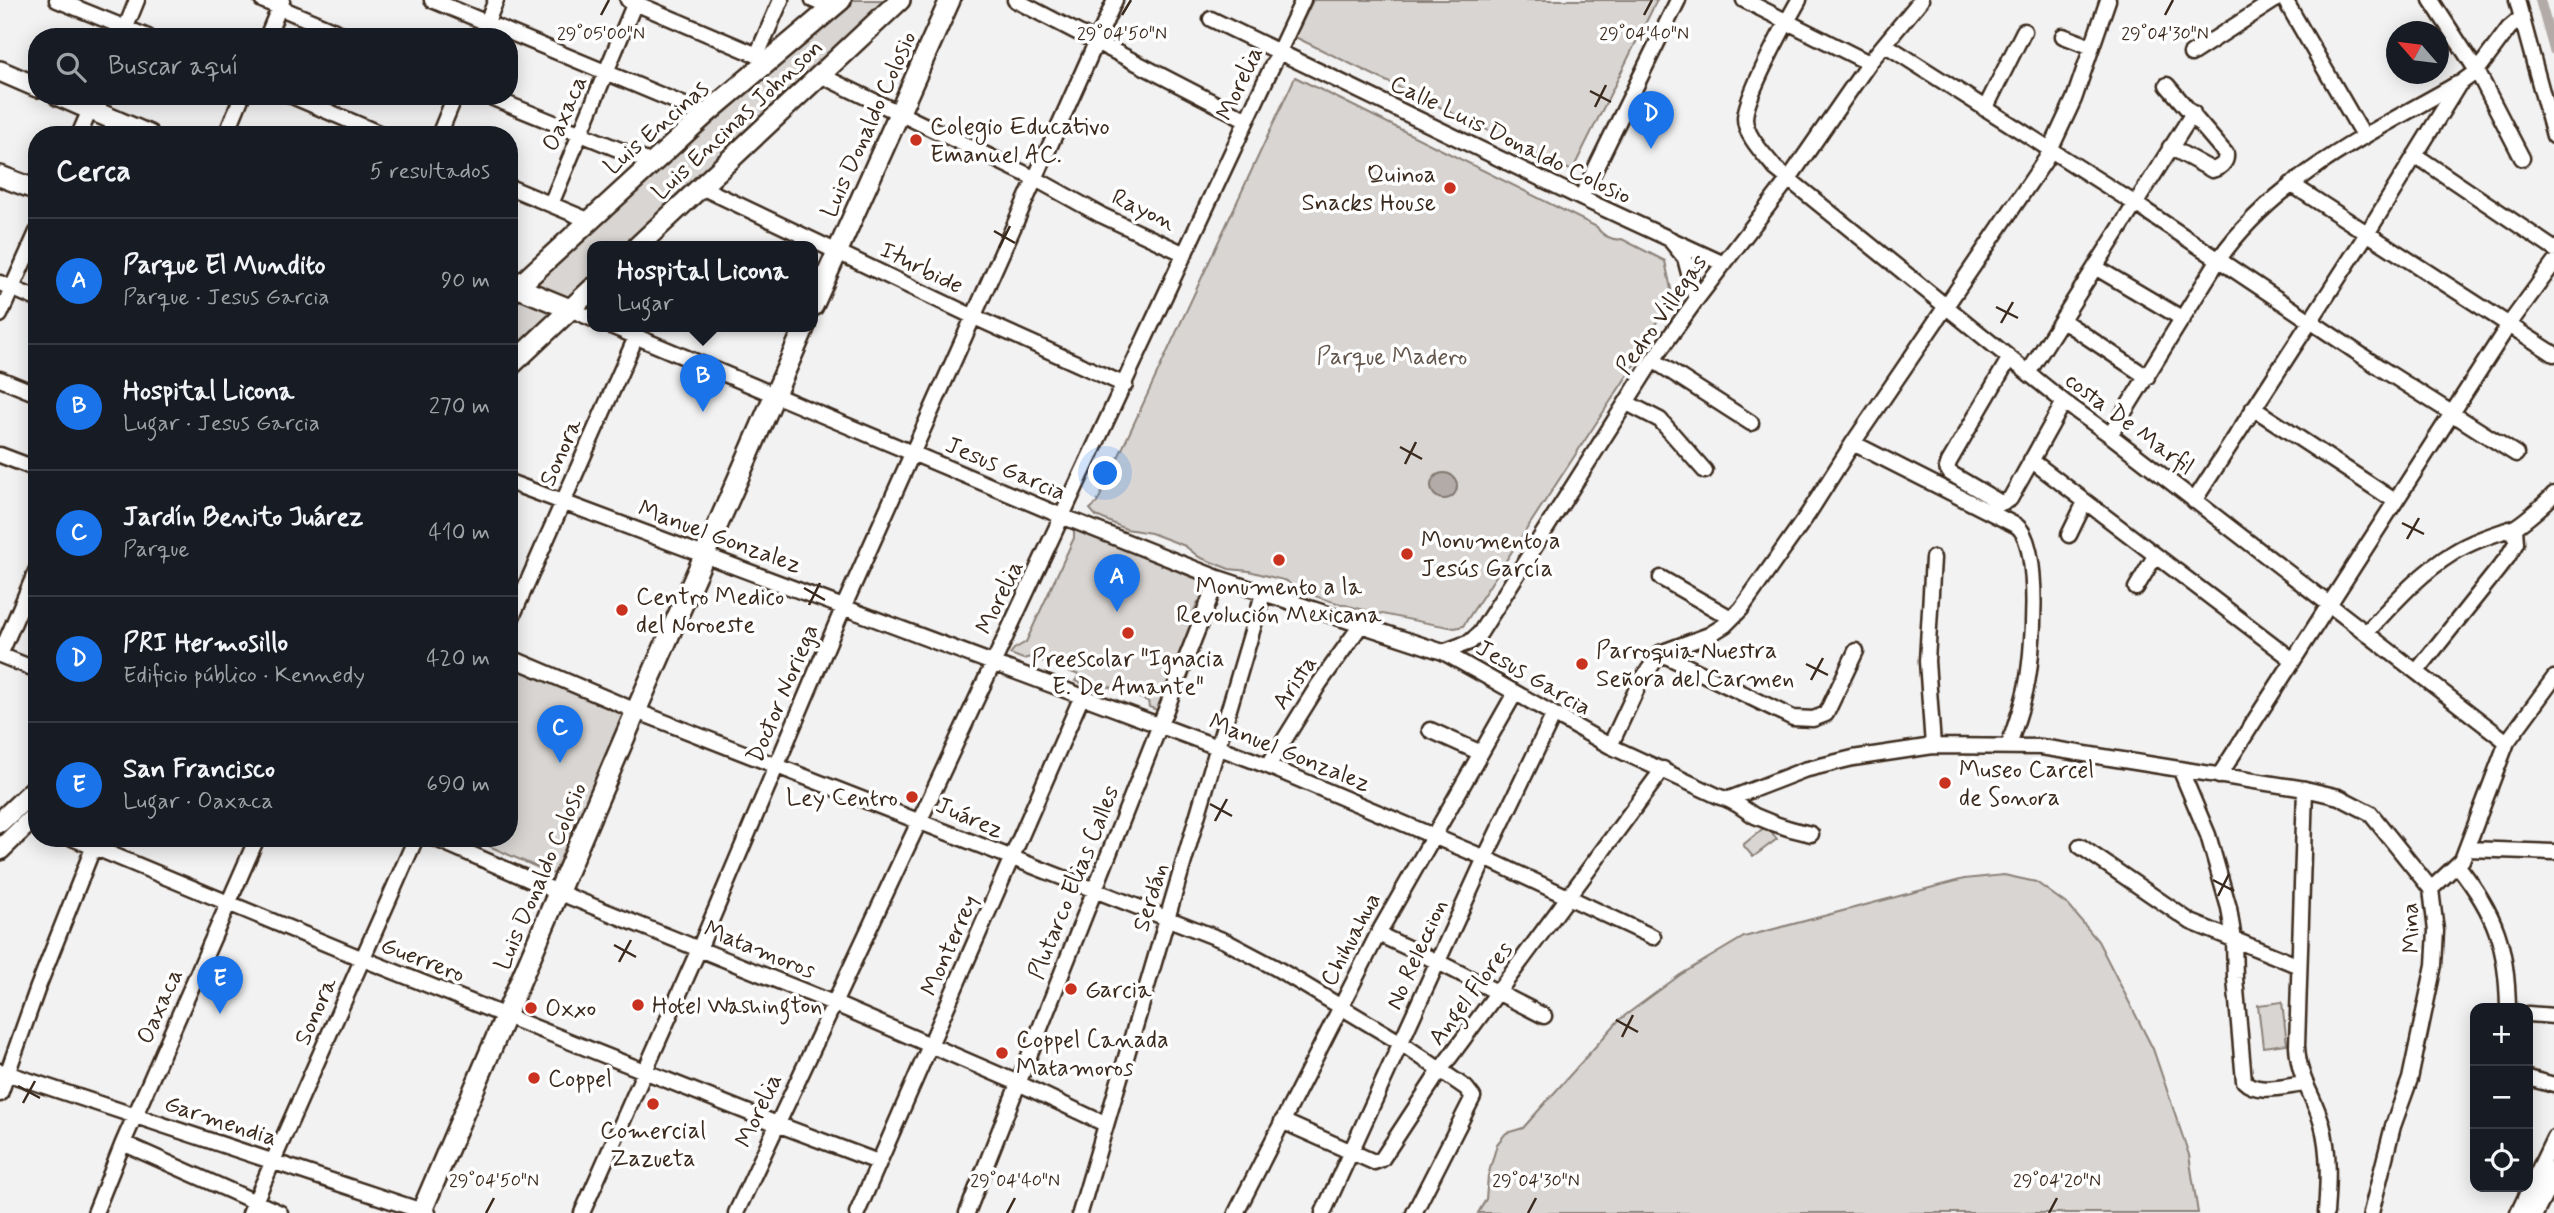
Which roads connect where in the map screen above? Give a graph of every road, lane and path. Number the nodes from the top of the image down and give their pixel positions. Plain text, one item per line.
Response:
1 (57, 0) edge
2 (137, 0) edge
3 (262, 0) edge
4 (432, 0) edge
5 (496, 0) edge
6 (781, 0) edge
7 (813, 0) edge
8 (901, 0) edge
9 (950, 0) edge
10 (1015, 0) edge
11 (1115, 0) edge
12 (1303, 0) edge
13 (1678, 0) edge
14 (1744, 0) edge
15 (1799, 0) edge
16 (1921, 0) edge
17 (2108, 0) edge
18 (2275, 0) edge
19 (2285, 0) edge
20 (2431, 0) edge
21 (2517, 0) edge
22 (633, 1) edge
23 (281, 4) edge
24 (836, 4) edge
25 (2522, 17) junction
26 (1211, 19) dead end
27 (1787, 22) junction
28 (116, 28) edge
29 (126, 28) edge
30 (271, 28) edge
31 (330, 28) edge
32 (481, 28) edge
33 (485, 28) edge
34 (2024, 31) dead end
35 (2063, 36) dead end
36 (1097, 40) junction
37 (518, 42) edge
38 (1886, 45) junction
39 (2092, 47) junction
40 (1279, 52) junction
41 (2192, 54) dead end
42 (764, 58) junction
43 (1869, 63) junction
44 (0, 71) edge
45 (2477, 71) junction
46 (606, 72) junction
47 (820, 75) junction
48 (28, 83) edge
49 (2459, 84) junction
50 (2167, 85) dead end
51 (92, 105) edge
52 (96, 105) edge
53 (238, 105) edge
54 (313, 105) edge
55 (451, 105) edge
56 (509, 105) edge
57 (1985, 109) junction
58 (900, 113) junction
59 (2193, 113) junction
60 (706, 114) junction
61 (1247, 120) junction
62 (83, 126) edge
63 (133, 126) edge
64 (230, 126) edge
65 (362, 126) edge
66 (443, 126) edge
67 (579, 135) junction
68 (2554, 136) edge
69 (2364, 137) junction
70 (2170, 147) junction
71 (2052, 151) junction
72 (2416, 155) junction
73 (2522, 158) dead end
74 (652, 163) junction
75 (0, 176) edge
76 (1034, 178) junction
77 (1788, 180) junction
78 (2291, 184) junction
79 (28, 187) edge
80 (701, 187) junction
81 (518, 191) edge
82 (1581, 198) junction
83 (2134, 203) junction
84 (551, 204) junction
85 (588, 220) junction
86 (2368, 232) junction
87 (1668, 238) junction
88 (643, 241) edge
89 (816, 241) edge
90 (818, 242) edge
91 (28, 248) edge
92 (2554, 249) edge
93 (837, 251) junction
94 (1185, 254) junction
95 (2219, 259) junction
96 (2554, 263) edge
97 (1724, 264) junction
98 (2095, 267) junction
99 (518, 284) edge
100 (6, 286) edge
101 (518, 291) edge
102 (587, 293) edge
103 (28, 295) edge
104 (818, 295) edge
105 (1696, 300) junction
106 (1946, 307) junction
107 (570, 309) junction
108 (0, 315) edge
109 (587, 316) edge
110 (974, 317) junction
111 (2183, 319) junction
112 (2310, 319) junction
113 (2062, 320) junction
114 (2510, 323) junction
115 (625, 332) edge
116 (802, 332) edge
117 (636, 337) junction
118 (2554, 354) edge
119 (518, 358) edge
120 (2009, 359) junction
121 (1653, 360) junction
122 (2028, 373) junction
123 (2147, 377) junction
124 (0, 379) edge
125 (1125, 385) junction
126 (28, 390) edge
127 (775, 396) junction
128 (2064, 402) junction
129 (1627, 403) junction
130 (2253, 408) junction
131 (2453, 414) junction
132 (1751, 423) dead end
133 (2110, 435) junction
134 (1853, 443) junction
135 (914, 454) junction
136 (2516, 454) dead end
137 (0, 455) edge
138 (2031, 460) junction
139 (28, 466) edge
140 (1705, 471) dead end
141 (518, 485) edge
142 (2554, 494) edge
143 (2194, 501) junction
144 (563, 502) junction
145 (2085, 502) junction
146 (2395, 502) junction
147 (1064, 517) junction
148 (2515, 528) junction
149 (2068, 535) dead end
150 (705, 555) junction
151 (2155, 556) junction
152 (1933, 558) dead end
153 (1217, 578) junction
154 (1661, 578) dead end
155 (2136, 588) dead end
156 (28, 590) edge
157 (1263, 594) junction
158 (518, 604) edge
159 (2329, 605) junction
160 (844, 606) junction
161 (1731, 618) junction
162 (1361, 625) junction
163 (2367, 633) junction
164 (1856, 651) dead end
165 (1444, 652) junction
166 (1660, 653) junction
167 (0, 655) edge
168 (2293, 660) junction
169 (518, 661) edge
170 (992, 662) junction
171 (28, 666) edge
172 (2417, 671) junction
173 (2554, 678) edge
174 (1515, 693) junction
175 (1082, 696) junction
176 (636, 711) junction
177 (1553, 716) junction
178 (1160, 725) junction
179 (1430, 730) dead end
180 (2507, 743) junction
181 (2009, 745) junction
182 (1610, 746) junction
183 (1933, 746) junction
184 (1219, 747) junction
185 (1481, 753) junction
186 (1268, 765) junction
187 (776, 766) junction
188 (1663, 769) junction
189 (2181, 771) junction
190 (2219, 776) junction
191 (2305, 789) junction
192 (28, 795) edge
193 (1729, 799) junction
194 (4, 815) edge
195 (28, 818) edge
196 (921, 821) junction
197 (28, 824) edge
198 (1811, 834) dead end
199 (1433, 836) junction
200 (2080, 846) dead end
201 (93, 847) edge
202 (104, 847) edge
203 (253, 847) edge
204 (412, 847) edge
205 (455, 847) edge
206 (2468, 849) junction
207 (0, 850) edge
208 (2554, 852) edge
209 (1485, 858) junction
210 (1012, 859) junction
211 (2458, 866) junction
212 (2431, 889) junction
213 (1094, 891) junction
214 (560, 893) junction
215 (1569, 897) junction
216 (229, 903) junction
217 (1167, 918) junction
218 (1378, 934) junction
219 (1653, 936) dead end
220 (2234, 940) junction
221 (699, 949) junction
222 (363, 959) junction
223 (1438, 962) junction
224 (2299, 966) junction
225 (1497, 993) junction
226 (833, 1003) junction
227 (2508, 1003) edge
228 (1339, 1007) junction
229 (2533, 1014) edge
230 (507, 1016) junction
231 (1544, 1016) dead end
232 (2554, 1016) edge
233 (1401, 1043) junction
234 (930, 1045) junction
235 (1441, 1069) junction
236 (4, 1072) edge
237 (644, 1072) junction
238 (2533, 1079) edge
239 (1018, 1083) junction
240 (2304, 1084) junction
241 (2554, 1085) edge
242 (0, 1094) edge
243 (135, 1116) junction
244 (1282, 1121) junction
245 (777, 1124) junction
246 (1105, 1124) junction
247 (2554, 1138) edge
248 (123, 1143) junction
249 (1350, 1153) junction
250 (274, 1161) junction
251 (878, 1162) junction
252 (2554, 1172) edge
253 (2554, 1193) edge
254 (253, 1208) edge
255 (969, 1208) edge
256 (424, 1212) edge
257 (96, 1213) edge
258 (279, 1213) edge
259 (582, 1213) edge
260 (736, 1213) edge
261 (857, 1213) edge
262 (1080, 1213) edge
263 (1236, 1213) edge
264 (1323, 1213) edge
265 (1414, 1213) edge
266 (2326, 1213) edge
267 (2371, 1213) edge
268 (2518, 1213) edge
269 (2533, 1213) edge
270 (2544, 1213) edge

1 - 28 street
2 - 29 street
3 - 23 street
4 - 32 street
5 - 33 street
6 - 42 street
7 - 24 street
8 - 47 main road, Luis Encinas Johnson
9 - 58 main road, Luis Donaldo Colosio
10 - 36 street
11 - 36 street, Doctor Noriega
12 - 40 street, Morelia
13 - 82 street
14 - 27 street
15 - 27 street
16 - 38 street, Pedro Villegas
17 - 39 street
18 - 41 street
19 - 69 street
20 - 45 street
21 - 25 street
22 - 42 street
22 - 46 street, Oaxaca
23 - 30 street
23 - 31 street
24 - 42 main road, Luis Encinas
25 - 45 street
25 - 68 street
26 - 40 street, Calle Luis Donaldo Colosio
27 - 43 street
27 - 77 street, costa De Marfil
34 - 57 street
35 - 39 street
36 - 61 street
36 - 76 street, Doctor Noriega
37 - 46 street
38 - 43 street, Pedro Villegas
38 - 57 street
39 - 71 street
40 - 61 street, Morelia
40 - 82 street, Calle Luis Donaldo Colosio
42 - 60 main road, Luis Encinas
43 - 77 street, Pedro Villegas
44 - 48 main road
45 - 49 street
45 - 73 street
46 - 60 street
46 - 67 street, Oaxaca
47 - 58 street, Rayon
47 - 80 main road, Luis Encinas Johnson
49 - 69 street
49 - 72 street
50 - 59 street
51 - 62 street
52 - 63 main road
53 - 64 street
54 - 65 street
55 - 66 street
56 - 67 street
57 - 71 street
58 - 76 street, Rayon
58 - 93 main road, Luis Donaldo Colosio
59 - 70 street
59 - 70 street
60 - 74 main road, Luis Encinas
61 - 94 street, Morelia
67 - 74 street
67 - 84 street, Oaxaca
69 - 78 street
70 - 83 street
71 - 83 street
71 - 106 street
72 - 86 street
72 - 92 street
74 - 85 main road, Luis Encinas
75 - 79 main road
76 - 94 street, Rayon
76 - 110 street, Doctor Noriega
77 - 97 street, Pedro Villegas
77 - 106 street, costa De Marfil
78 - 86 street
78 - 95 street
80 - 88 main road, Luis Encinas Johnson
80 - 89 street, Iturbide
81 - 84 street
82 - 87 street, Calle Luis Donaldo Colosio
83 - 95 street
83 - 98 street
84 - 85 street
85 - 99 main road, Luis Encinas
86 - 112 street
86 - 114 street
87 - 97 street, Calle Luis Donaldo Colosio
87 - 105 street
90 - 93 street, Iturbide
91 - 100 street
93 - 104 main road, Luis Donaldo Colosio
93 - 110 street, Iturbide
94 - 125 street, Morelia
95 - 111 street
95 - 112 street
96 - 114 street
97 - 105 street, Pedro Villegas
98 - 111 street
98 - 113 street
100 - 103 street
100 - 108 street
101 - 107 main road
102 - 107 main road
105 - 121 street, Pedro Villegas
106 - 120 street, costa De Marfil
106 - 134 street
107 - 109 street
107 - 119 main road
110 - 125 street, Iturbide
110 - 135 street, Doctor Noriega
111 - 123 street
112 - 130 street
112 - 131 street
113 - 122 street
113 - 123 street
114 - 118 street
114 - 131 street
115 - 117 street, Jesus Garcia
116 - 127 main road, Luis Donaldo Colosio
117 - 127 street, Jesus Garcia
117 - 144 street, Sonora
120 - 122 street, costa De Marfil
120 - 138 street
121 - 129 street, Pedro Villegas
121 - 132 street
122 - 128 street, costa De Marfil
123 - 133 street
124 - 126 street
125 - 147 street, Morelia
127 - 135 street, Jesus Garcia
127 - 150 main road, Luis Donaldo Colosio
128 - 133 street, costa De Marfil
128 - 138 street
129 - 140 street
129 - 165 street, Pedro Villegas
130 - 143 street
130 - 146 street
131 - 136 street
131 - 146 street
133 - 143 street, costa De Marfil
134 - 161 street
134 - 181 street
135 - 147 street, Jesus Garcia
135 - 160 street, Doctor Noriega
137 - 139 street
138 - 145 street
141 - 144 street, Manuel Gonzalez
142 - 148 street
143 - 159 street, costa De Marfil
144 - 150 street, Manuel Gonzalez
144 - 158 street, Sonora
145 - 149 street
145 - 151 street
146 - 159 street
147 - 153 street, Jesus Garcia
147 - 170 street, Morelia
148 - 163 street
148 - 172 street
150 - 160 street, Manuel Gonzalez
150 - 176 main road, Luis Donaldo Colosio
151 - 155 street
151 - 168 street
152 - 183 street
153 - 157 street, Jesus Garcia
153 - 178 street, Plutarco Elias Calles
154 - 161 street
156 - 167 street
157 - 162 street, Jesus Garcia
157 - 184 street, Serdán
159 - 163 street, costa De Marfil
159 - 168 street
160 - 170 street, Manuel Gonzalez
160 - 187 street, Doctor Noriega
161 - 166 street
162 - 165 street, Jesus Garcia
162 - 186 street, Arista
163 - 172 street, costa De Marfil
164 - 166 street
165 - 174 street, Jesus Garcia
166 - 182 street
167 - 171 street
168 - 190 street
169 - 176 street, Juárez
170 - 175 street, Manuel Gonzalez
170 - 196 street, Morelia
172 - 180 street, costa De Marfil
173 - 180 street
174 - 177 street, Jesus Garcia
174 - 185 street, Chihuahua
175 - 178 street, Manuel Gonzalez
175 - 210 street, Monterrey
176 - 187 street, Juárez
176 - 214 main road, Luis Donaldo Colosio
177 - 182 street, Jesus Garcia
177 - 209 street, No Releccion
178 - 184 street, Manuel Gonzalez
178 - 213 street, Plutarco Elias Calles
179 - 185 street
180 - 206 street
181 - 183 street, Mina
181 - 189 street, Mina
182 - 188 street, Jesus Garcia
183 - 193 street, Mina
184 - 186 street, Manuel Gonzalez
184 - 217 street, Serdán
185 - 199 street, Chihuahua
186 - 199 street, Manuel Gonzalez
187 - 196 street, Juárez
187 - 221 street, Doctor Noriega
188 - 193 street, Jesus Garcia
188 - 215 street, Angel Flores
189 - 190 street, Mina
189 - 220 street
190 - 191 street, Mina
191 - 212 street, Mina
191 - 224 street
192 - 194 main road
193 - 198 street, Jesus Garcia
194 - 195 street
196 - 210 street, Juárez
196 - 226 street, Morelia
197 - 207 main road
199 - 209 street, Manuel Gonzalez
199 - 218 street, Chihuahua
200 - 220 street
201 - 236 street
202 - 216 street, Guerrero
203 - 216 street, Oaxaca
204 - 222 street, Sonora
205 - 214 street, Matamoros
206 - 208 street
206 - 211 street
209 - 215 street, Manuel Gonzalez
209 - 223 street, No Releccion
210 - 213 street, Juárez
210 - 234 street, Monterrey
211 - 212 street
211 - 227 street
212 - 267 street, Mina
213 - 217 street, Juárez
213 - 239 street, Plutarco Elias Calles
214 - 221 street, Matamoros
214 - 230 main road, Luis Donaldo Colosio
215 - 219 street, Manuel Gonzalez
215 - 225 street, Angel Flores
216 - 222 street, Guerrero
216 - 243 street, Oaxaca
217 - 228 street, Juárez
217 - 246 street, Serdán
218 - 223 street
218 - 228 street, Chihuahua
220 - 224 street
220 - 240 street
221 - 226 street, Matamoros
221 - 237 street, Doctor Noriega
222 - 230 street, Guerrero
222 - 250 street, Sonora
223 - 225 street
223 - 233 street, No Releccion
224 - 240 street
225 - 231 street
225 - 235 street, Angel Flores
226 - 234 street, Matamoros
226 - 245 street, Morelia
228 - 233 street, Juárez
228 - 244 street, Chihuahua
229 - 232 street
230 - 237 street, Guerrero
230 - 256 main road, Luis Donaldo Colosio
233 - 235 street, Juárez
233 - 249 street, No Releccion
234 - 239 street, Matamoros
234 - 251 street, Monterrey
235 - 249 street, Angel Flores
235 - 265 street, Juárez
236 - 242 street
236 - 243 street, Garmendia
237 - 245 street, Guerrero
237 - 259 street, Doctor Noriega
238 - 241 street
239 - 246 street, Matamoros
239 - 255 street, Plutarco Elias Calles
240 - 266 street
243 - 248 street, Oaxaca
243 - 250 street, Garmendia
244 - 249 street, Angel Flores
244 - 263 street, Chihuahua
245 - 251 street, Guerrero
245 - 260 street, Morelia
246 - 262 street, Serdán
247 - 268 street
248 - 254 street
248 - 257 street, Oaxaca
249 - 264 street, No Releccion
250 - 254 street, Sonora
250 - 256 street, Garmendia
251 - 261 street, Monterrey
252 - 269 main road
253 - 270 main road
254 - 258 street

